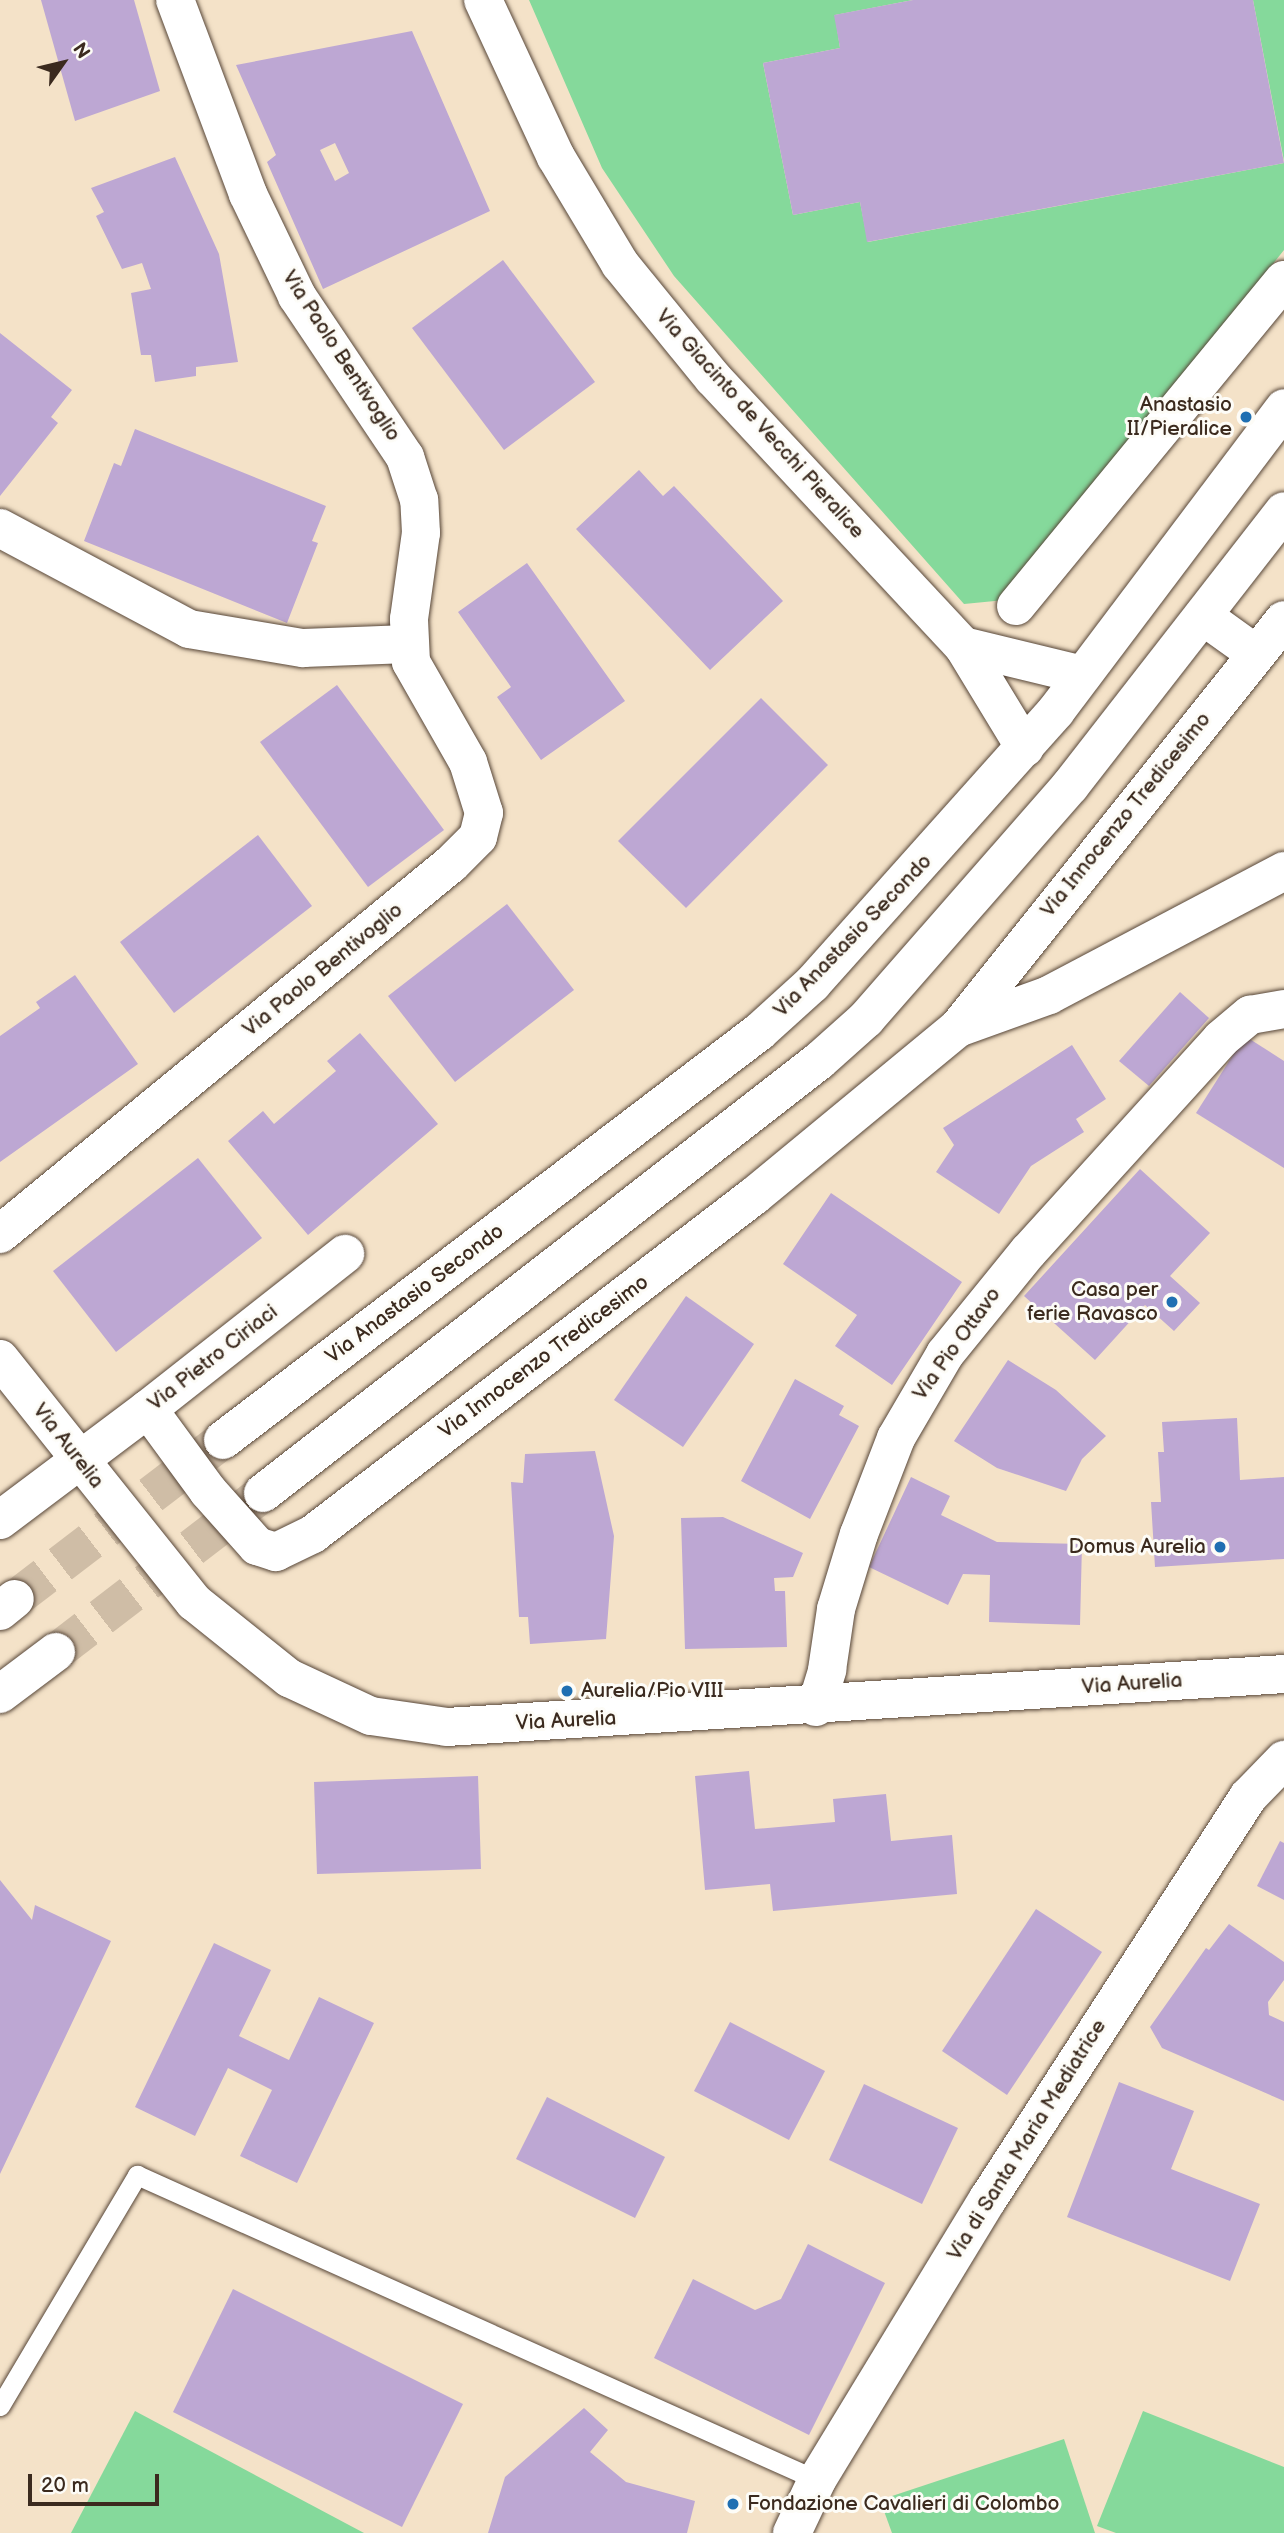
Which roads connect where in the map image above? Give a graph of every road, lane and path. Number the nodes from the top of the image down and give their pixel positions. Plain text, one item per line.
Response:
1 (175, 0) edge
2 (483, 0) edge
3 (1284, 280) edge
4 (1284, 408) edge
5 (1284, 511) edge
6 (0, 528) edge
7 (1016, 606) dead end
8 (1203, 615) junction
9 (1276, 632) edge
10 (408, 645) junction
11 (963, 646) junction
12 (1083, 675) junction
13 (1025, 748) junction
14 (1284, 871) edge
15 (1284, 1009) edge
16 (958, 1028) junction
17 (0, 1234) edge
18 (345, 1254) dead end
19 (0, 1359) edge
20 (148, 1409) junction
21 (223, 1440) tunnel mouth
22 (80, 1462) junction
23 (263, 1493) tunnel mouth
24 (0, 1520) edge
25 (56, 1651) tunnel mouth
26 (1284, 1674) edge
27 (0, 1693) edge
28 (816, 1707) junction
29 (1284, 1760) edge
30 (0, 2406) edge
31 (817, 2480) junction
32 (792, 2533) edge

1 - 10 street, Via Paolo Bentivoglio
2 - 11 street, Via Giacinto de Vecchi Pieralice
3 - 7 street
4 - 12 street, Via Anastasio Secondo
5 - 8 street
6 - 10 street
8 - 9 street, Via Innocenzo Tredicesimo
8 - 23 street
9 - 16 street, Via Innocenzo Tredicesimo
10 - 17 street, Via Paolo Bentivoglio
11 - 12 street
11 - 13 street, Via Giacinto de Vecchi Pieralice
12 - 13 street, Via Anastasio Secondo
13 - 21 street, Via Anastasio Secondo
14 - 16 street, Via Innocenzo Tredicesimo
15 - 28 street, Via Pio Ottavo
16 - 20 street, Via Innocenzo Tredicesimo
18 - 20 street, Via Pietro Ciriaci
19 - 22 street, Via Aurelia
20 - 22 street, Via Pietro Ciriaci
22 - 24 street, Via Pietro Ciriaci
22 - 28 street, Via Aurelia
25 - 27 street
26 - 28 street, Via Aurelia
29 - 31 street, Via di Santa Maria Mediatrice
30 - 31 lane
31 - 32 street, Via di Santa Maria Mediatrice

